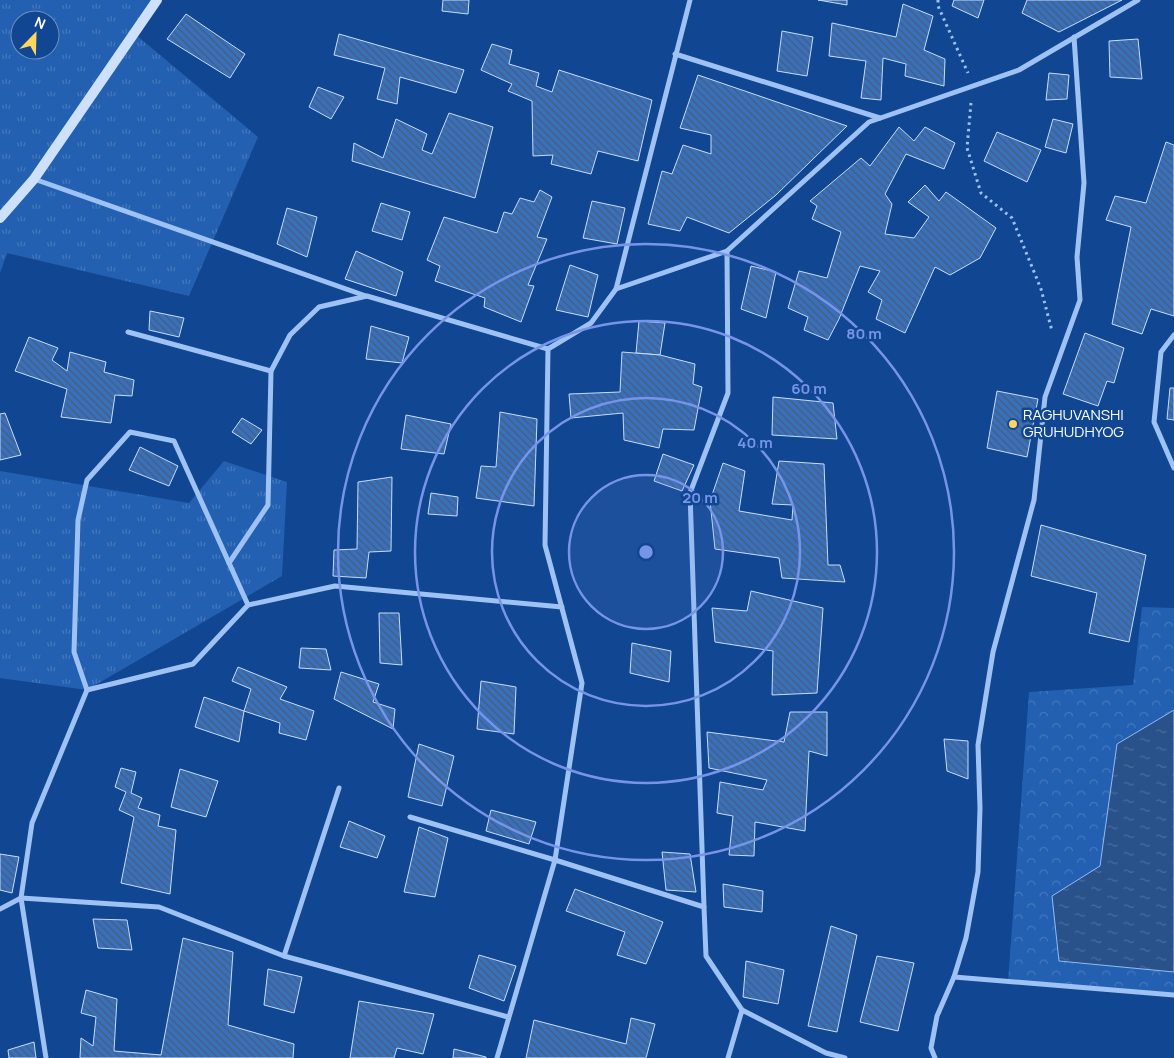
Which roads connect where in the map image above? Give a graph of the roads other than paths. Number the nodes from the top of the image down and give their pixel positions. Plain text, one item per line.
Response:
1 (157, 0) edge
2 (690, 0) edge
3 (1138, 0) edge
4 (1074, 37) junction
5 (675, 54) junction
6 (880, 119) junction
7 (34, 179) junction
8 (0, 218) edge
9 (728, 251) junction
10 (616, 289) junction
11 (367, 296) junction
12 (128, 332) dead end
13 (1174, 336) edge
14 (548, 349) junction
15 (271, 371) junction
16 (1174, 468) edge
17 (229, 563) junction
18 (248, 605) junction
19 (562, 607) junction
20 (87, 690) junction
21 (339, 788) dead end
22 (410, 817) dead end
23 (555, 860) junction
24 (21, 898) junction
25 (704, 907) junction
26 (0, 909) edge
27 (284, 956) junction
28 (954, 977) junction
29 (1174, 995) edge
30 (742, 1010) junction
31 (508, 1017) junction
32 (826, 1056) edge
33 (46, 1058) edge
34 (497, 1058) edge
35 (728, 1058) edge
36 (845, 1058) edge
37 (935, 1058) edge

1 - 7 street
2 - 5 street
3 - 4 street
4 - 6 street
4 - 28 street
5 - 6 street
5 - 10 street
6 - 9 street
7 - 8 street
7 - 11 street
9 - 10 street
9 - 25 street
10 - 14 street
11 - 14 street
11 - 15 street
12 - 15 street
13 - 16 street
14 - 19 street
15 - 17 street
17 - 18 street
17 - 20 street
18 - 19 street
18 - 20 street
19 - 23 street
20 - 24 street
21 - 27 street
22 - 23 street
23 - 25 street
23 - 31 street
24 - 26 street
24 - 27 street
24 - 33 street
25 - 30 street
27 - 31 street
28 - 29 street
28 - 37 street
30 - 32 street
30 - 35 street
31 - 34 street
32 - 36 street

